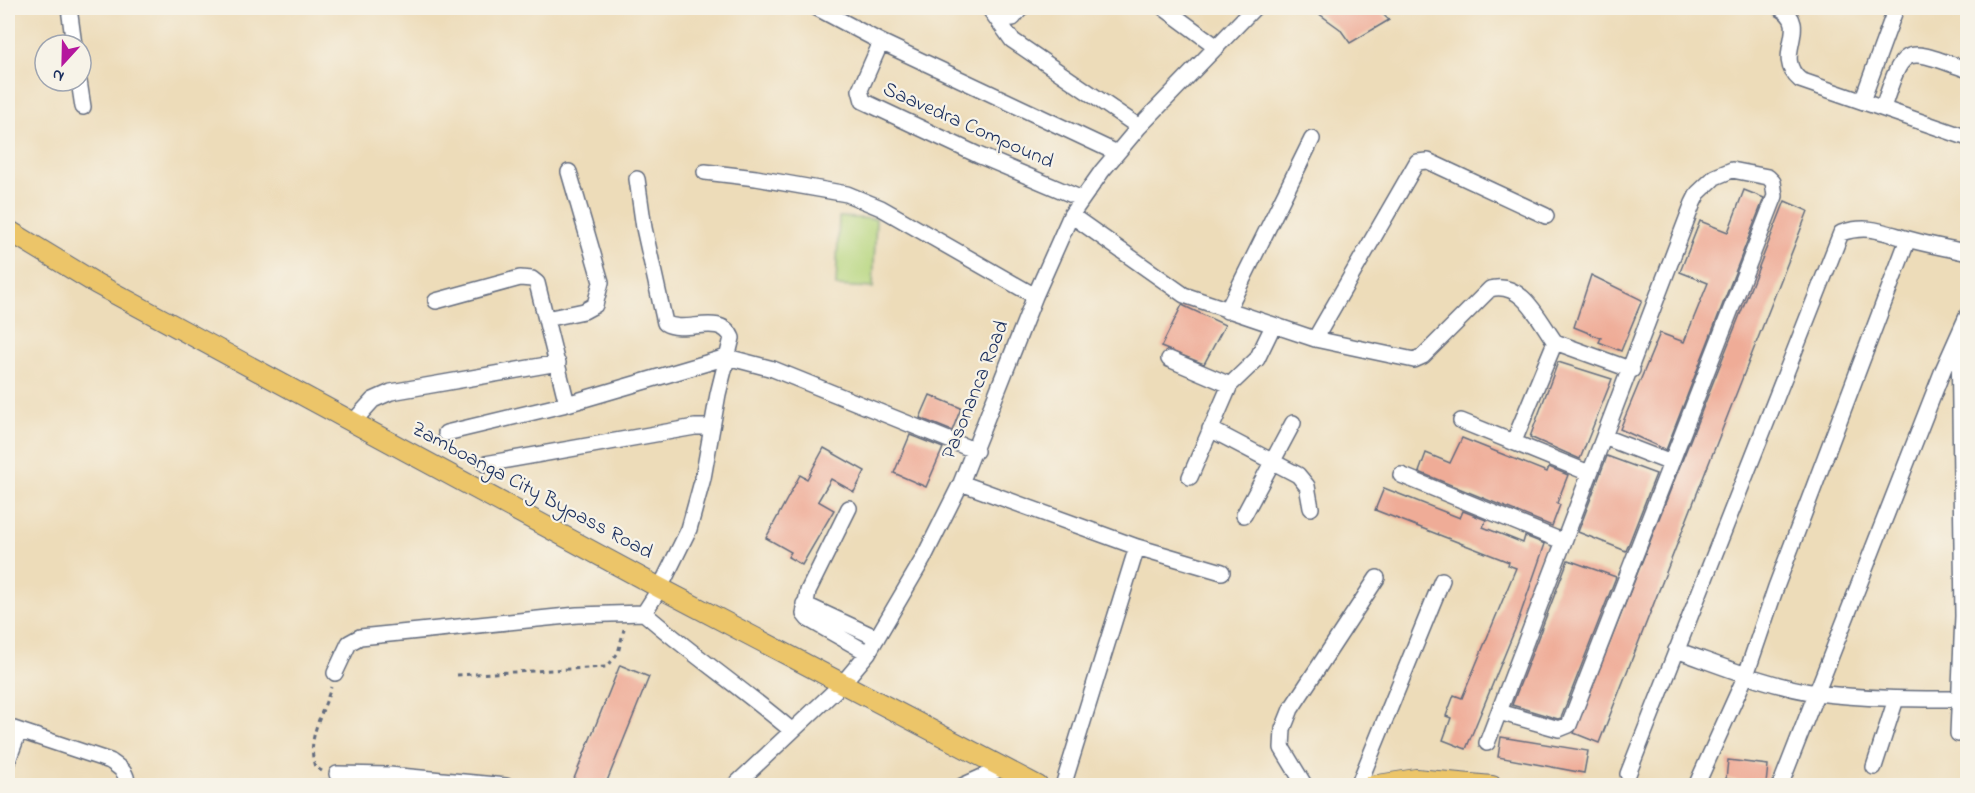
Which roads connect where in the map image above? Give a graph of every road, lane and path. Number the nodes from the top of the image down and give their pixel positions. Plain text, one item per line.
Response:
1 (69, 8) edge
2 (817, 8) edge
3 (989, 8) edge
4 (1021, 8) edge
5 (1164, 8) edge
6 (1254, 8) edge
7 (1780, 8) edge
8 (1896, 8) edge
9 (1000, 19) junction
10 (72, 33) edge
11 (881, 42) junction
12 (1217, 47) junction
13 (1968, 70) edge
14 (81, 93) edge
15 (1862, 100) junction
16 (83, 107) dead end
17 (1883, 108) junction
18 (1139, 127) junction
19 (1968, 138) edge
20 (1312, 139) dead end
21 (1117, 153) junction
22 (569, 171) dead end
23 (705, 172) dead end
24 (637, 179) dead end
25 (1082, 199) junction
26 (1071, 215) junction
27 (1546, 216) dead end
28 (8, 230) edge
29 (1908, 239) junction
30 (1968, 253) edge
31 (1035, 296) junction
32 (436, 301) dead end
33 (1227, 311) junction
34 (1968, 314) edge
35 (546, 319) junction
36 (1274, 326) junction
37 (1959, 334) junction
38 (1315, 339) junction
39 (1555, 342) junction
40 (728, 357) junction
41 (1169, 359) dead end
42 (558, 363) junction
43 (1632, 370) junction
44 (1230, 385) junction
45 (567, 404) junction
46 (1461, 421) dead end
47 (352, 422) junction
48 (1293, 423) dead end
49 (711, 427) junction
50 (1210, 429) junction
51 (446, 433) dead end
52 (1604, 437) junction
53 (1514, 441) junction
54 (976, 451) junction
55 (1272, 461) junction
56 (1671, 463) junction
57 (485, 464) dead end
58 (1590, 473) junction
59 (1401, 475) dead end
60 (1190, 477) dead end
61 (961, 483) junction
62 (849, 508) dead end
63 (1311, 508) dead end
64 (1244, 515) dead end
65 (1562, 541) junction
66 (1137, 547) junction
67 (1222, 572) dead end
68 (1377, 578) dead end
69 (1442, 580) dead end
70 (660, 588) junction
71 (804, 604) junction
72 (644, 612) junction
73 (628, 613) junction
74 (877, 638) junction
75 (1676, 650) junction
76 (868, 652) junction
77 (335, 673) joint
78 (457, 675) dead end
79 (1746, 675) junction
80 (842, 684) junction
81 (1815, 692) junction
82 (1896, 699) junction
83 (1959, 699) junction
84 (1499, 712) junction
85 (13, 729) edge
86 (791, 730) junction
87 (1958, 734) dead end
88 (1487, 743) dead end
89 (8, 760) edge
90 (1874, 767) dead end
91 (1002, 768) junction
92 (337, 774) joint
93 (1628, 774) dead end
94 (127, 786) edge
95 (506, 786) edge
96 (734, 786) edge
97 (962, 786) edge
98 (1038, 786) edge
99 (1063, 786) edge
100 (1305, 786) edge
101 (1358, 786) edge
102 (1372, 786) edge
103 (1492, 786) edge
104 (1696, 786) edge
105 (1780, 786) edge

1 - 10 street
2 - 11 street
3 - 9 street
4 - 9 street
5 - 12 street
6 - 12 street, Pasonanca Road
7 - 15 street
8 - 15 street
9 - 18 street
11 - 21 street
11 - 25 street, Saavedra Compound
12 - 18 street, Pasonanca Road
13 - 17 street
14 - 16 street
15 - 17 street
17 - 19 street
18 - 21 street, Pasonanca Road
20 - 33 street
21 - 25 street, Pasonanca Road
22 - 35 street
23 - 31 street
24 - 40 street
25 - 26 street, Pasonanca Road
26 - 31 street, Pasonanca Road
26 - 33 street
27 - 38 street
28 - 47 main road, Zamboanga City Bypass Road
29 - 30 street
29 - 75 street
29 - 79 street
31 - 54 street, Pasonanca Road
32 - 35 street
33 - 36 street
34 - 37 street
35 - 42 street
36 - 38 street
36 - 44 street
37 - 81 street
37 - 83 street
38 - 39 street
39 - 43 street
39 - 53 street
40 - 45 street
40 - 49 street
40 - 54 street
41 - 44 street
42 - 45 street
42 - 47 street
43 - 52 street
43 - 56 street
44 - 50 street
45 - 51 street
46 - 53 street
47 - 70 main road, Zamboanga City Bypass Road
48 - 55 street
49 - 57 street
49 - 70 street
50 - 55 street
50 - 60 street
52 - 56 street
52 - 58 street
53 - 58 street
54 - 61 street, Pasonanca Road
55 - 63 street
55 - 64 street
56 - 84 street
58 - 65 street
59 - 65 street
61 - 66 street
61 - 74 street, Pasonanca Road
62 - 71 street
65 - 84 street
66 - 67 street
66 - 99 street
68 - 100 street
69 - 101 street
70 - 72 street
70 - 80 main road, Zamboanga City Bypass Road
71 - 74 street
71 - 76 street
72 - 73 street
72 - 86 street
73 - 77 street
73 - 78 path
74 - 76 street, Pasonanca Road
75 - 79 street
75 - 93 street
76 - 80 street, Pasonanca Road
77 - 92 path
79 - 81 street
79 - 104 street
80 - 86 street, Pasonanca Road
80 - 91 main road, Zamboanga City Bypass Road
81 - 82 street
81 - 105 street
82 - 83 street
82 - 90 street
83 - 87 street
84 - 88 street
85 - 89 street
85 - 94 street
86 - 96 street, Pasonanca Road
91 - 97 street
91 - 98 main road, Zamboanga City Bypass Road
92 - 95 street
102 - 103 main road

